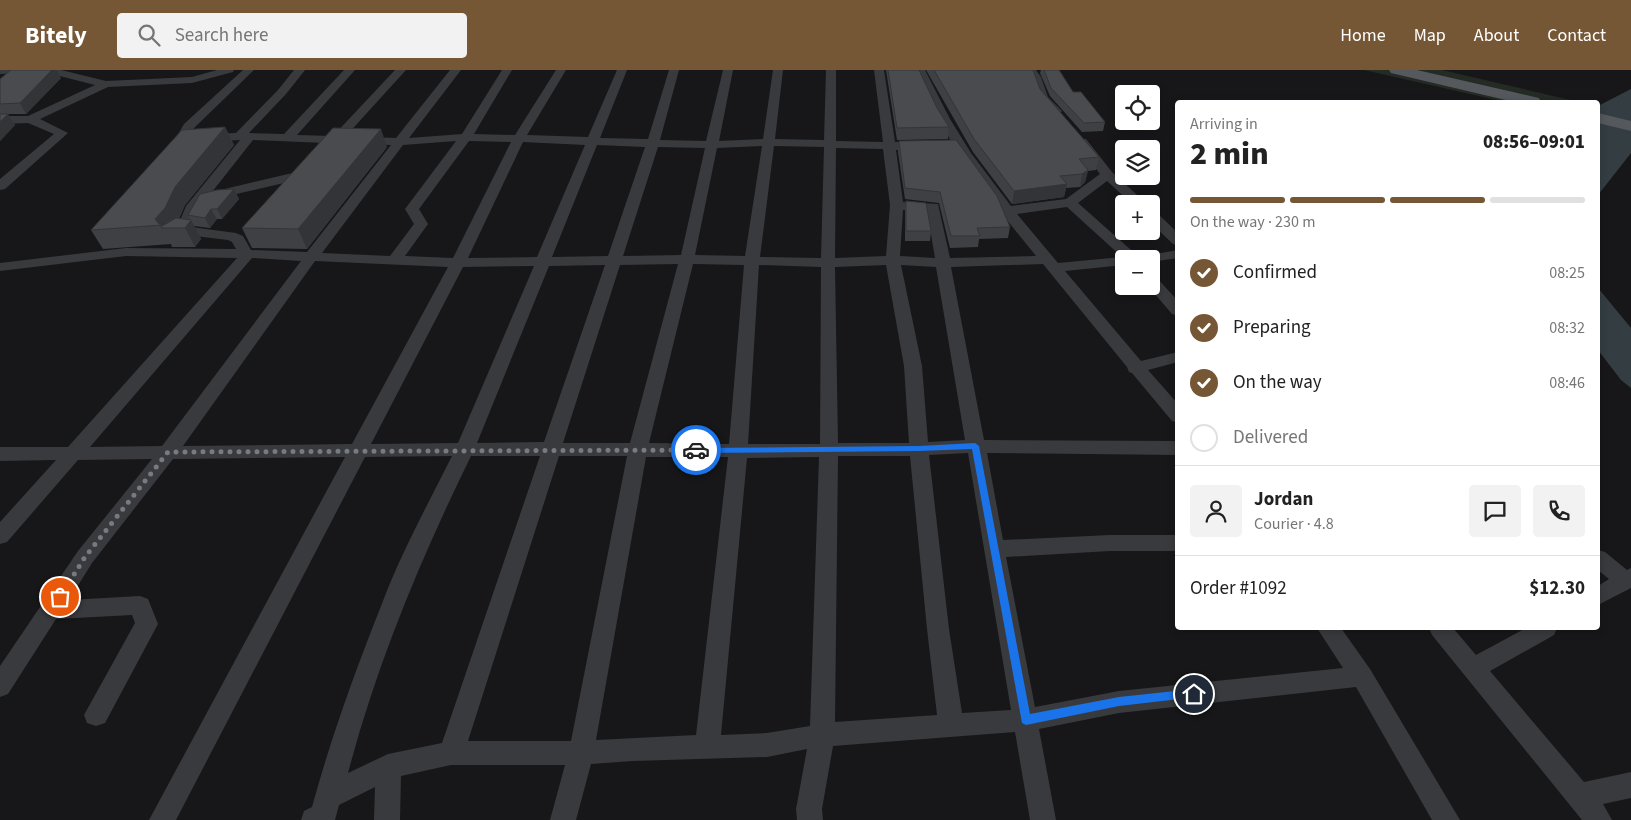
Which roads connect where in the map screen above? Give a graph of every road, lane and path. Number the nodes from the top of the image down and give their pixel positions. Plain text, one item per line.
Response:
1 (28, 70) edge
2 (48, 70) edge
3 (229, 70) edge
4 (249, 70) edge
5 (300, 70) edge
6 (350, 70) edge
7 (401, 70) edge
8 (456, 70) edge
9 (507, 70) edge
10 (561, 70) edge
11 (622, 70) edge
12 (674, 70) edge
13 (728, 70) edge
14 (778, 70) edge
15 (831, 70) edge
16 (879, 70) edge
17 (920, 70) edge
18 (1031, 70) edge
19 (1397, 70) edge
20 (0, 71) edge
21 (106, 84) junction
22 (1524, 100) edge
23 (1600, 118) edge
24 (30, 119) junction
25 (0, 120) edge
26 (1064, 120) edge
27 (1631, 126) edge
28 (1076, 135) edge
29 (244, 136) junction
30 (466, 137) junction
31 (287, 138) junction
32 (519, 138) junction
33 (189, 139) junction
34 (336, 141) junction
35 (592, 141) junction
36 (399, 142) junction
37 (653, 142) junction
38 (769, 142) junction
39 (830, 143) junction
40 (711, 144) junction
41 (960, 145) junction
42 (889, 146) junction
43 (177, 152) edge
44 (1107, 175) junction
45 (0, 186) edge
46 (1130, 195) edge
47 (199, 199) junction
48 (1070, 203) junction
49 (897, 205) junction
50 (1007, 212) junction
51 (1160, 224) edge
52 (183, 230) junction
53 (1175, 238) edge
54 (98, 244) edge
55 (1122, 250) edge
56 (162, 252) junction
57 (1175, 254) edge
58 (247, 255) junction
59 (86, 256) junction
60 (1160, 257) edge
61 (311, 258) junction
62 (687, 259) junction
63 (613, 260) junction
64 (894, 260) junction
65 (394, 261) junction
66 (542, 261) junction
67 (1115, 261) edge
68 (752, 262) junction
69 (458, 263) junction
70 (828, 263) junction
71 (942, 263) junction
72 (1050, 264) junction
73 (0, 267) edge
74 (1160, 290) edge
75 (1175, 308) edge
76 (1175, 358) edge
77 (1135, 368) junction
78 (1175, 414) edge
79 (975, 446) junction
80 (1175, 448) edge
81 (551, 449) junction
82 (829, 449) junction
83 (919, 449) junction
84 (465, 450) junction
85 (638, 450) junction
86 (359, 451) junction
87 (738, 451) junction
88 (168, 452) junction
89 (0, 454) edge
90 (72, 454) junction
91 (0, 536) edge
92 (1175, 543) edge
93 (995, 549) junction
94 (1600, 559) edge
95 (1628, 578) edge
96 (1600, 595) edge
97 (51, 610) junction
98 (1329, 630) edge
99 (1442, 630) edge
100 (1542, 630) edge
101 (1474, 668) junction
102 (1362, 676) junction
103 (0, 686) edge
104 (96, 715) dead end
105 (1026, 720) junction
106 (951, 725) junction
107 (822, 735) junction
108 (708, 747) junction
109 (451, 753) junction
110 (581, 753) junction
111 (388, 766) junction
112 (1631, 785) edge
113 (1579, 796) junction
114 (328, 797) junction
115 (162, 820) edge
116 (314, 820) edge
117 (387, 820) edge
118 (563, 820) edge
119 (810, 820) edge
120 (1042, 820) edge
121 (1447, 820) edge
122 (1597, 820) edge

1 - 20 street
2 - 21 street
3 - 21 street
4 - 33 street
5 - 29 street
6 - 31 street
7 - 34 street
8 - 36 street
9 - 30 street
10 - 32 street
11 - 35 street
12 - 37 street
13 - 40 street
14 - 38 street
15 - 39 street
16 - 42 street
17 - 41 street
18 - 26 street
19 - 22 main road
21 - 24 street
23 - 27 main road
24 - 25 street
24 - 45 street
28 - 44 street
29 - 31 street
29 - 33 street
29 - 47 street
30 - 32 street
30 - 36 street
30 - 65 street
31 - 34 street
32 - 35 street
32 - 69 street
33 - 43 street
34 - 36 street
34 - 47 street
35 - 37 street
35 - 66 street
36 - 61 street
37 - 40 street
37 - 63 street
38 - 39 street
38 - 40 street
38 - 68 street
39 - 42 street
39 - 70 street
40 - 62 street
41 - 42 street
41 - 50 street
42 - 49 street
44 - 46 street
44 - 48 street
47 - 52 street
48 - 50 street
48 - 55 street
49 - 64 street
49 - 71 street
50 - 72 street
51 - 53 street
52 - 56 street
52 - 58 street
54 - 59 street
56 - 58 street
56 - 59 street
57 - 60 street
58 - 61 street
58 - 90 street
59 - 73 street
61 - 65 street
61 - 88 street
62 - 63 street
62 - 68 street
62 - 85 street
63 - 66 street
63 - 81 street
64 - 70 street
64 - 71 street
64 - 83 street
65 - 69 street
66 - 69 street
66 - 84 street
67 - 72 street
68 - 70 street
68 - 87 street
69 - 86 street
70 - 82 street
71 - 72 street
71 - 79 street
72 - 77 street
74 - 75 street
76 - 77 street
77 - 78 street
79 - 80 street
79 - 83 street
79 - 93 street
81 - 84 street
81 - 85 street
81 - 109 street
82 - 83 street
82 - 87 street
82 - 107 street
83 - 106 street
84 - 86 street
84 - 114 street
85 - 87 street
85 - 110 street
86 - 88 street
86 - 115 street
87 - 108 street
88 - 90 street
88 - 97 street
89 - 90 street
90 - 91 street
92 - 93 street
93 - 105 street
94 - 95 street
95 - 96 street
97 - 103 street
97 - 104 street
98 - 102 street
99 - 101 street
100 - 101 street
101 - 113 street
102 - 105 street
102 - 121 street
105 - 106 street
105 - 120 street
106 - 107 street
107 - 108 street
107 - 119 street
108 - 110 street
109 - 110 street
109 - 111 street
110 - 118 street
111 - 114 street
111 - 117 street
112 - 113 street
113 - 122 street
114 - 116 street

